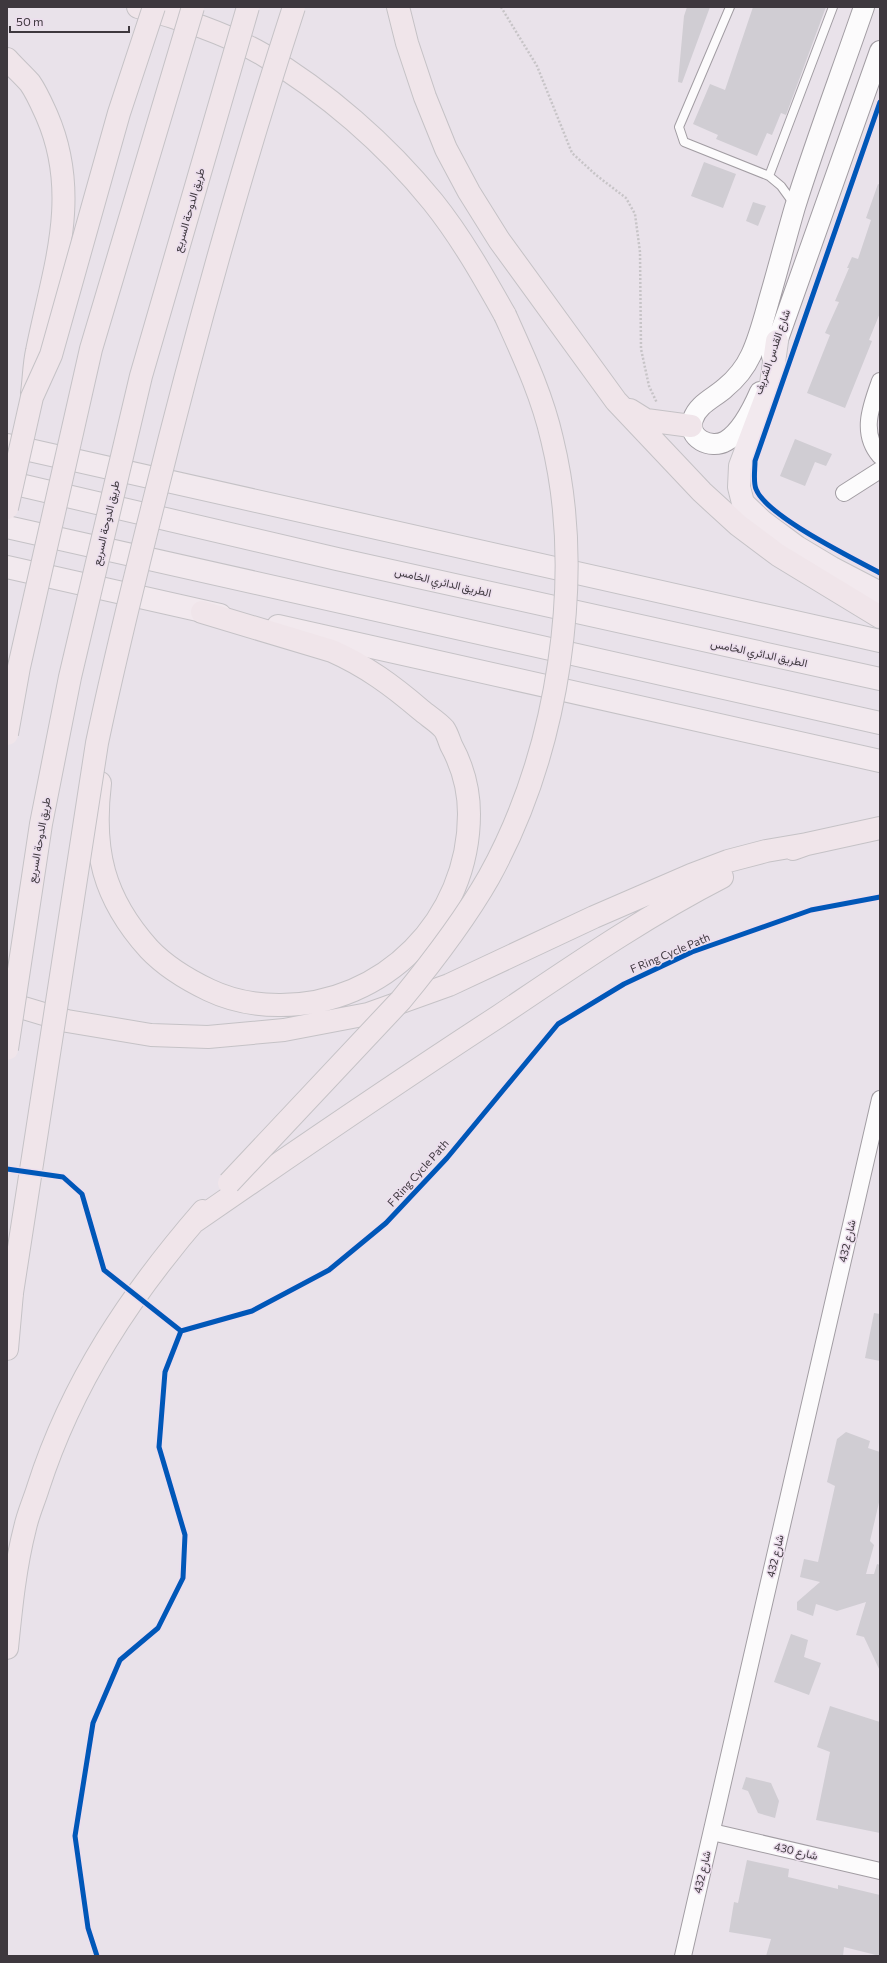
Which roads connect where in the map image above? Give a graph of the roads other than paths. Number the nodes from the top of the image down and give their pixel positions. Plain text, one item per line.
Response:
1 (138, 7) edge
2 (154, 7) edge
3 (193, 7) edge
4 (248, 7) edge
5 (294, 7) edge
6 (398, 7) edge
7 (730, 7) edge
8 (833, 7) edge
9 (864, 7) edge
10 (880, 52) edge
11 (7, 59) edge
12 (769, 176) junction
13 (796, 206) junction
14 (777, 341) junction
15 (880, 381) edge
16 (32, 397) junction
17 (616, 401) junction
18 (691, 426) junction
19 (7, 445) edge
20 (880, 456) edge
21 (880, 470) edge
22 (7, 482) edge
23 (844, 493) dead end
24 (7, 508) edge
25 (7, 527) edge
26 (7, 567) edge
27 (880, 593) edge
28 (202, 612) junction
29 (880, 617) edge
30 (880, 641) edge
31 (112, 669) junction
32 (880, 679) edge
33 (880, 723) edge
34 (7, 734) edge
35 (880, 761) edge
36 (880, 828) edge
37 (807, 844) junction
38 (7, 1003) edge
39 (7, 1049) edge
40 (880, 1099) edge
41 (873, 1158) edge
42 (194, 1222) junction
43 (7, 1349) edge
44 (7, 1648) edge
45 (712, 1832) junction
46 (880, 1871) edge
47 (683, 1956) edge

1 - 42 highway, bridge
2 - 16 highway, bridge
3 - 34 highway, bridge
4 - 39 highway, طريق الدوحة السريع, bridge
5 - 31 highway, bridge
6 - 17 highway
7 - 12 lane
8 - 12 lane
9 - 13 street, شارع القدس الشريف
10 - 14 street, شارع القدس الشريف
11 - 16 highway
12 - 13 lane
13 - 18 street, شارع القدس الشريف
14 - 18 street, شارع القدس الشريف
14 - 27 highway
15 - 20 street
16 - 24 highway, bridge
17 - 18 highway
17 - 29 highway
19 - 30 highway
21 - 23 street
22 - 32 highway, الطريق الدائري الخامس
25 - 33 highway
26 - 28 highway
28 - 31 highway, bridge
28 - 35 highway
31 - 43 highway, bridge
36 - 37 highway
37 - 38 highway
37 - 42 highway
40 - 41 street, شارع 432
41 - 45 street, شارع 432
42 - 44 highway
45 - 46 street, شارع 430
45 - 47 street, شارع 432

